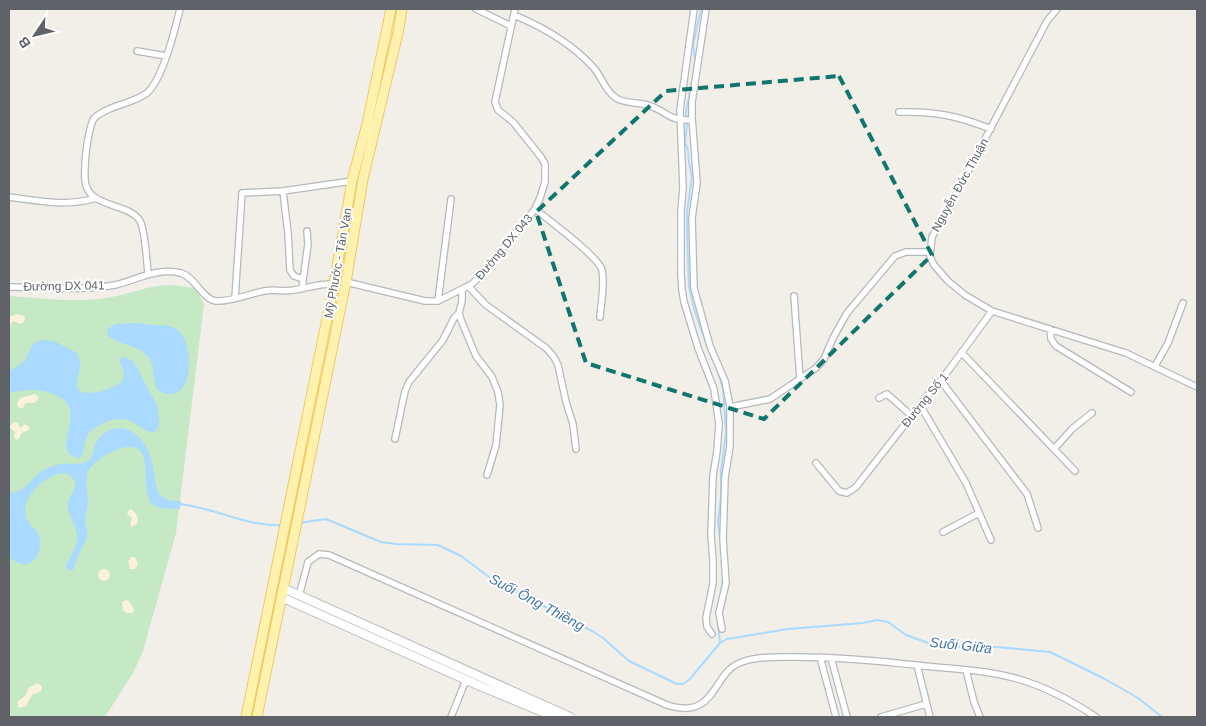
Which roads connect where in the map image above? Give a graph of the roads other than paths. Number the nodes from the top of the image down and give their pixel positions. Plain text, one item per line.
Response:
1 (180, 9) edge
2 (391, 9) edge
3 (402, 9) edge
4 (476, 9) edge
5 (694, 9) edge
6 (706, 9) edge
7 (1057, 9) edge
8 (514, 12) edge
9 (511, 26) junction
10 (137, 51) dead end
11 (166, 56) junction
12 (899, 112) dead end
13 (680, 120) junction
14 (692, 120) junction
15 (991, 129) junction
16 (352, 181) junction
17 (283, 192) junction
18 (9, 197) edge
19 (96, 198) junction
20 (451, 199) dead end
21 (535, 209) junction
22 (307, 231) dead end
23 (930, 252) junction
24 (148, 274) junction
25 (303, 279) junction
26 (346, 282) junction
27 (334, 284) junction
28 (9, 287) edge
29 (302, 288) junction
30 (465, 288) junction
31 (794, 296) dead end
32 (235, 298) junction
33 (438, 300) junction
34 (1182, 303) dead end
35 (992, 311) junction
36 (459, 313) junction
37 (600, 317) dead end
38 (1050, 329) junction
39 (962, 353) junction
40 (1155, 366) junction
41 (800, 379) junction
42 (941, 381) junction
43 (1197, 386) edge
44 (1131, 392) dead end
45 (879, 398) dead end
46 (920, 405) junction
47 (730, 407) junction
48 (1092, 413) dead end
49 (912, 416) junction
50 (395, 439) dead end
51 (576, 449) dead end
52 (1054, 449) junction
53 (816, 464) dead end
54 (1075, 471) dead end
55 (487, 475) dead end
56 (979, 513) junction
57 (1038, 528) dead end
58 (943, 532) dead end
59 (991, 540) dead end
60 (282, 593) junction
61 (299, 596) junction
62 (722, 629) dead end
63 (712, 634) dead end
64 (422, 656) junction
65 (820, 657) junction
66 (831, 658) junction
67 (916, 665) junction
68 (966, 670) junction
69 (466, 680) junction
70 (926, 704) junction
71 (451, 716) edge
72 (246, 717) edge
73 (257, 717) edge
74 (458, 717) edge
75 (555, 717) edge
76 (570, 717) edge
77 (836, 717) edge
78 (847, 717) edge
79 (881, 717) edge
80 (930, 717) edge
81 (980, 717) edge
82 (1096, 717) edge

1 - 11 street
2 - 16 main road, Mỹ Phước - Tân Vạn
3 - 26 main road, Mỹ Phước - Tân Vạn
4 - 9 street
5 - 13 street
6 - 14 street
7 - 15 street, Nguyễn Đức Thuận
8 - 9 street, Đường DX 043
8 - 13 street
9 - 21 street, Đường DX 043
10 - 11 street
11 - 19 street
12 - 15 street
13 - 14 street
13 - 63 street
14 - 47 street
15 - 23 street, Nguyễn Đức Thuận
16 - 17 street
16 - 27 main road, Mỹ Phước - Tân Vạn
17 - 25 street
17 - 32 street
18 - 19 street
19 - 24 street
20 - 33 street
21 - 30 street, Đường DX 043
21 - 37 street
22 - 25 street
23 - 35 street
23 - 41 street
24 - 28 street, Đường DX 041
24 - 32 street
25 - 29 street
26 - 33 street, Đường DX 043
26 - 60 main road, Mỹ Phước - Tân Vạn
27 - 29 street
27 - 72 main road, Mỹ Phước - Tân Vạn
29 - 32 street
30 - 33 street, Đường DX 043
30 - 36 street
30 - 51 street
31 - 41 street
34 - 40 street
35 - 38 street
35 - 39 street, Đường Số 1
36 - 50 street
36 - 55 street
38 - 40 street
38 - 44 street
39 - 42 street, Đường Số 1
39 - 52 street
40 - 43 street
41 - 47 street
42 - 46 street, Đường Số 1
42 - 57 street
45 - 49 street
46 - 49 street, Đường Số 1
46 - 56 street
47 - 62 street
48 - 52 street
49 - 53 street, Đường Số 1
52 - 54 street
56 - 58 street
56 - 59 street
60 - 61 street
60 - 64 street
60 - 73 main road
61 - 64 street
61 - 65 street
64 - 69 street
64 - 76 street
65 - 66 street
65 - 77 street
66 - 67 street
66 - 78 street
67 - 68 street
67 - 70 street
68 - 81 street
68 - 82 street
69 - 71 street
69 - 75 street
70 - 79 street
70 - 80 street
71 - 74 street

